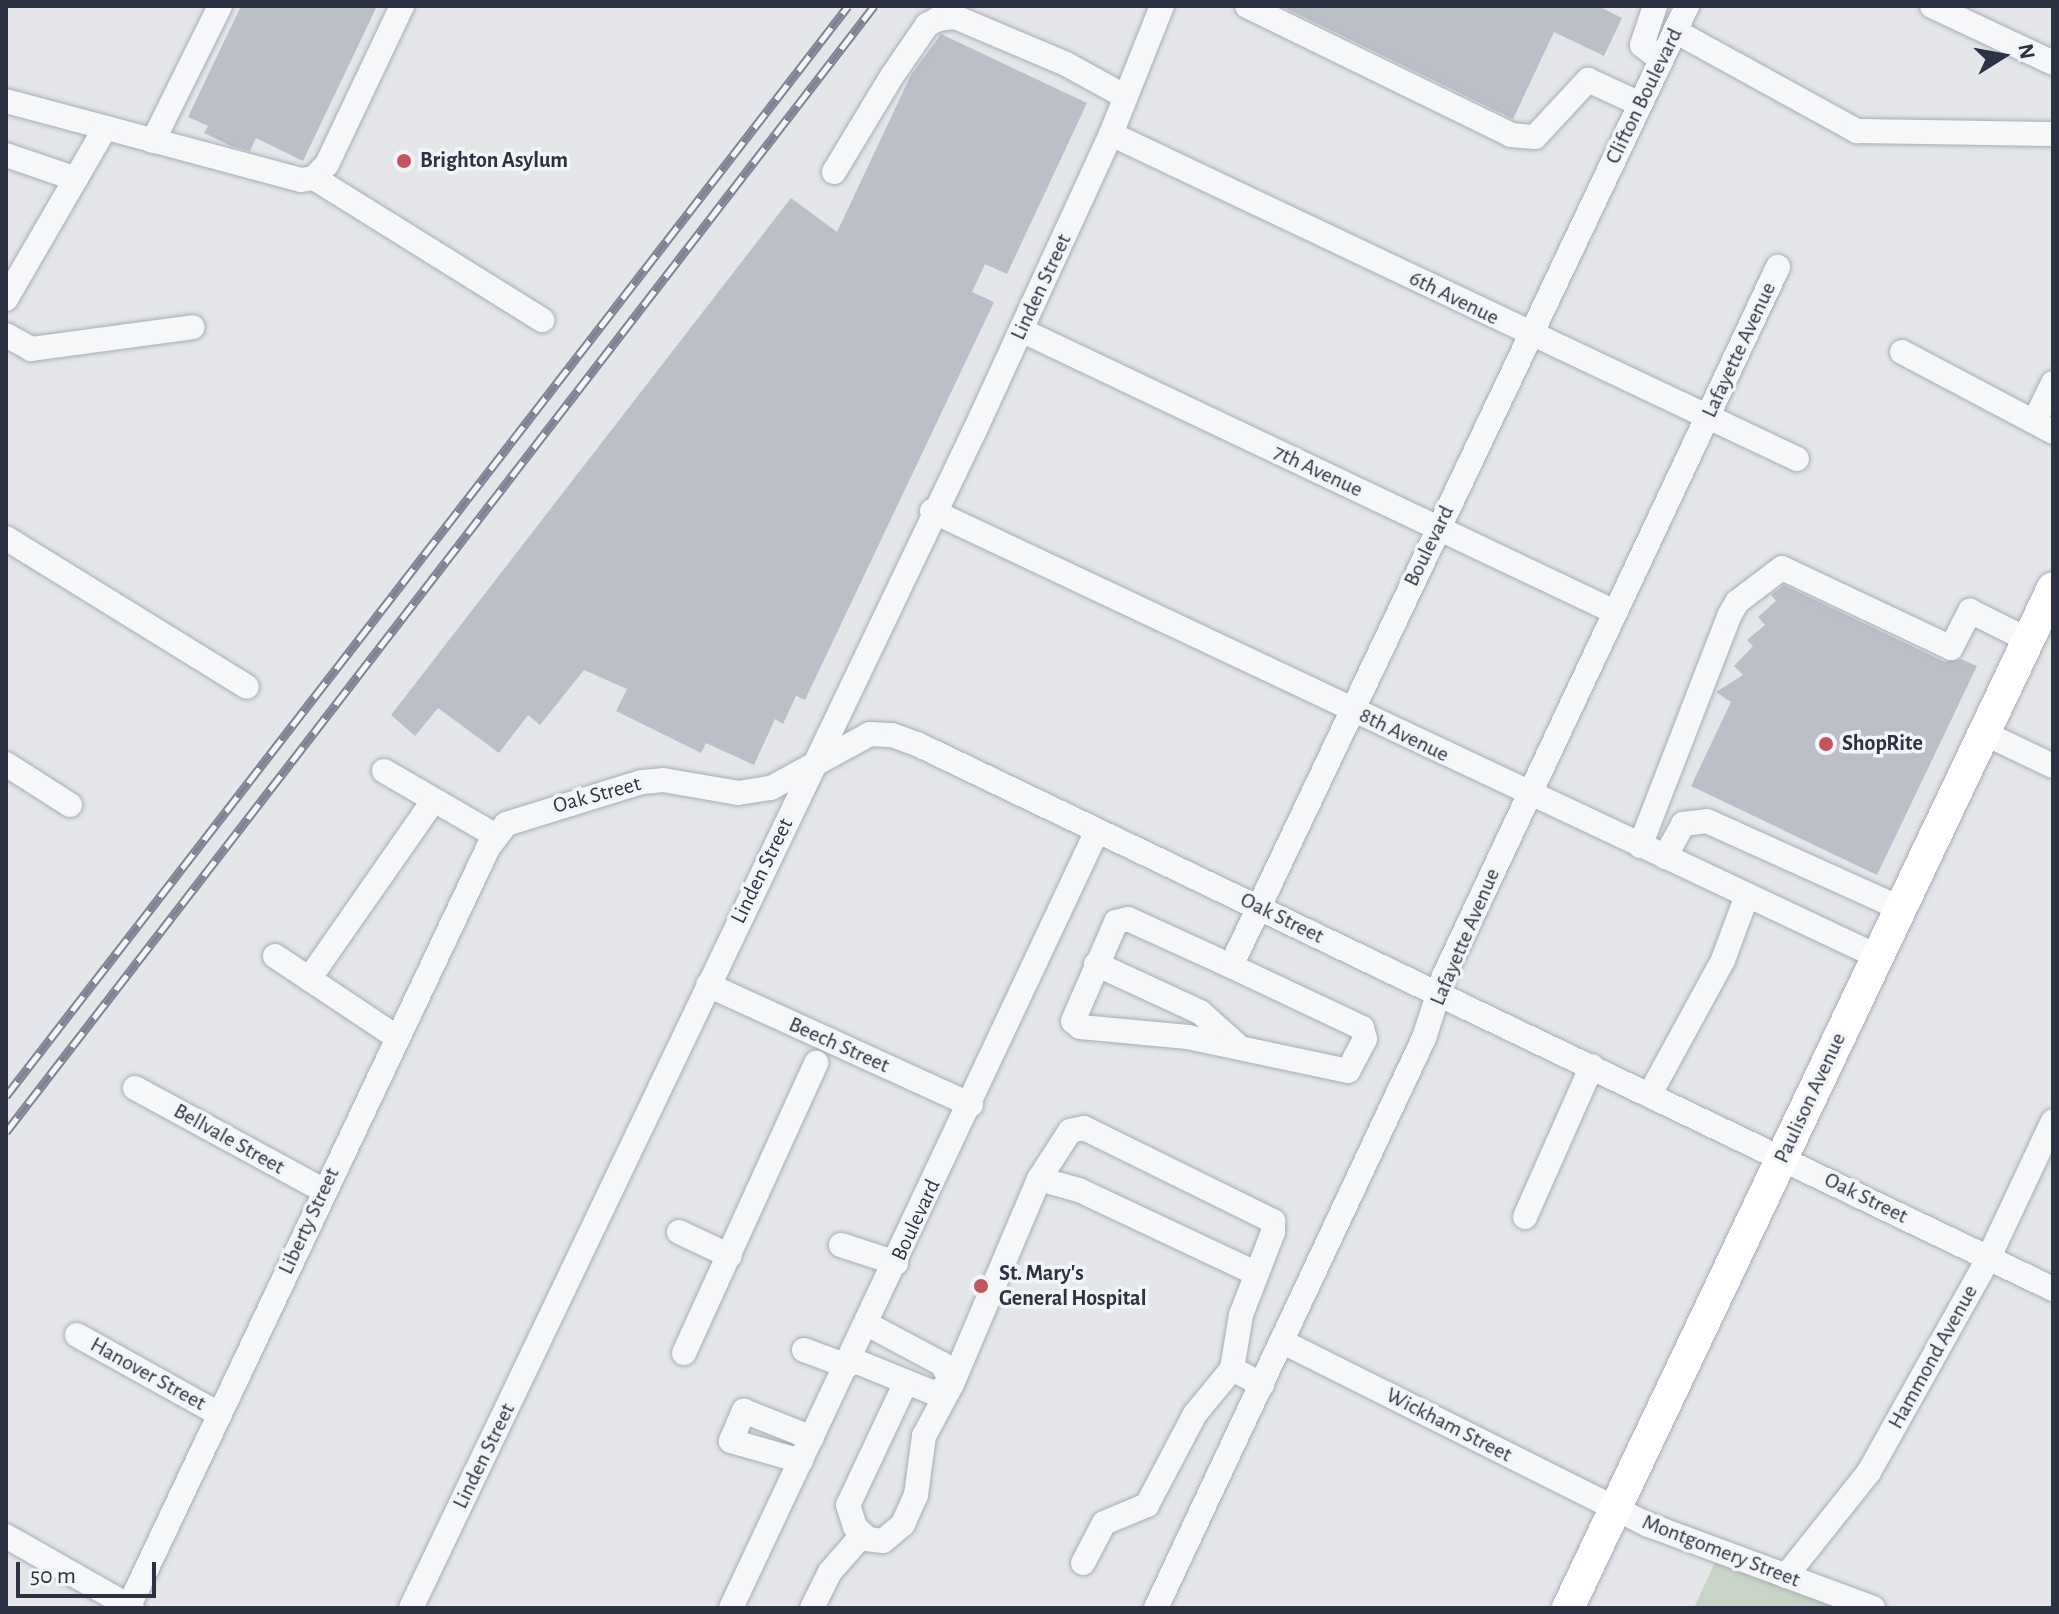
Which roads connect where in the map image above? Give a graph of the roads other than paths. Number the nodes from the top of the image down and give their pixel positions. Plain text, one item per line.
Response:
1 (220, 6) edge
2 (402, 6) edge
3 (1162, 6) edge
4 (1247, 6) edge
5 (1656, 6) edge
6 (1932, 6) edge
7 (1681, 18) edge
8 (1661, 60) junction
9 (2053, 63) edge
10 (1126, 97) junction
11 (6, 101) edge
12 (1640, 104) junction
13 (105, 128) junction
14 (1111, 134) junction
15 (2053, 134) edge
16 (153, 141) junction
17 (6, 155) edge
18 (834, 172) dead end
19 (314, 178) junction
20 (76, 179) junction
21 (1601, 185) joint
22 (1778, 267) dead end
23 (6, 299) edge
24 (542, 320) dead end
25 (193, 327) dead end
26 (1021, 330) junction
27 (1530, 334) junction
28 (6, 335) edge
29 (1902, 352) dead end
30 (2053, 383) edge
31 (1707, 418) junction
32 (2044, 426) edge
33 (1797, 459) dead end
34 (932, 511) junction
35 (1438, 528) junction
36 (6, 538) edge
37 (2053, 588) edge
38 (1615, 612) junction
39 (2028, 640) junction
40 (247, 687) dead end
41 (1351, 709) junction
42 (1984, 733) junction
43 (6, 764) edge
44 (813, 765) junction
45 (2053, 766) edge
46 (384, 771) dead end
47 (1528, 795) junction
48 (434, 800) junction
49 (70, 805) dead end
50 (1097, 831) junction
51 (496, 836) junction
52 (1640, 846) junction
53 (1665, 857) junction
54 (1746, 898) junction
55 (1259, 906) junction
56 (1900, 908) junction
57 (275, 956) dead end
58 (1877, 956) junction
59 (1096, 964) junction
60 (1231, 966) junction
61 (309, 979) junction
62 (708, 985) junction
63 (1438, 995) junction
64 (398, 1038) junction
65 (1239, 1047) junction
66 (816, 1063) dead end
67 (1592, 1066) junction
68 (135, 1088) dead end
69 (1650, 1094) junction
70 (971, 1105) junction
71 (2053, 1121) edge
72 (1782, 1158) junction
73 (1039, 1179) junction
74 (323, 1190) junction
75 (1525, 1217) dead end
76 (679, 1232) dead end
77 (841, 1245) dead end
78 (730, 1256) junction
79 (1989, 1257) junction
80 (896, 1263) junction
81 (1255, 1273) junction
82 (2053, 1289) edge
83 (867, 1324) junction
84 (77, 1335) dead end
85 (1283, 1342) junction
86 (804, 1350) dead end
87 (684, 1353) dead end
88 (848, 1362) junction
89 (1232, 1369) junction
90 (906, 1382) junction
91 (952, 1384) junction
92 (1262, 1384) junction
93 (219, 1414) junction
94 (812, 1438) junction
95 (801, 1461) junction
96 (1615, 1508) junction
97 (863, 1534) junction
98 (6, 1536) edge
99 (1083, 1563) dead end
100 (1786, 1576) junction
101 (130, 1608) edge
102 (411, 1608) edge
103 (731, 1608) edge
104 (812, 1608) edge
105 (1156, 1608) edge
106 (1568, 1608) edge
107 (1873, 1608) edge

1 - 16 street
2 - 19 street
3 - 10 street, Linden Street
4 - 12 street
5 - 7 street
5 - 8 street
6 - 9 street
7 - 8 street, Clifton Boulevard
7 - 15 street
8 - 12 street, Clifton Boulevard
10 - 14 street, Linden Street
10 - 18 street
11 - 13 street
12 - 21 street, Clifton Boulevard
13 - 16 street
13 - 20 street
14 - 26 street, Linden Street
14 - 27 street, 6th Avenue
16 - 19 street
17 - 20 street
19 - 24 street
20 - 23 street
21 - 27 street, Boulevard
22 - 31 street, Lafayette Avenue
25 - 28 street
26 - 34 street, Linden Street
26 - 35 street, 7th Avenue
27 - 31 street, 6th Avenue
27 - 35 street, Boulevard
29 - 32 street
30 - 32 street
31 - 33 street, 6th Avenue
31 - 38 street, Lafayette Avenue
34 - 41 street, 8th Avenue
34 - 44 street, Linden Street
35 - 38 street, 7th Avenue
35 - 41 street, Boulevard
36 - 40 street
37 - 39 main road, Paulison Avenue
38 - 47 street, Lafayette Avenue
39 - 42 main road, Paulison Avenue
39 - 52 street
41 - 47 street, 8th Avenue
41 - 55 street, Boulevard
42 - 45 street
42 - 56 main road, Paulison Avenue
43 - 49 street
44 - 50 street, Oak Street
44 - 51 street, Oak Street
44 - 62 street, Linden Street
46 - 48 street
47 - 52 street, 8th Avenue
47 - 63 street, Lafayette Avenue
48 - 51 street
48 - 61 street
50 - 55 street, Oak Street
50 - 70 street, Boulevard
51 - 64 street, Liberty Street
52 - 53 street, 8th Avenue
53 - 54 street, 8th Avenue
53 - 56 street
54 - 58 street, 8th Avenue
54 - 69 street
55 - 60 street, Boulevard
55 - 63 street, Oak Street
56 - 58 main road, Paulison Avenue
57 - 61 street
58 - 72 main road, Paulison Avenue
59 - 60 street
59 - 65 street
59 - 65 street
60 - 65 street
61 - 64 street
62 - 70 street, Beech Street
62 - 102 street, Linden Street
63 - 67 street, Oak Street
63 - 85 street, Lafayette Avenue
64 - 74 street, Liberty Street
66 - 78 street
67 - 69 street, Oak Street
67 - 75 street
68 - 74 street, Bellvale Street
69 - 72 street, Oak Street
70 - 80 street, Boulevard
71 - 79 street, Hammond Avenue
72 - 79 street, Oak Street
72 - 96 main road, Paulison Avenue
73 - 81 street
73 - 81 street
73 - 91 street
74 - 93 street, Liberty Street
76 - 78 street
77 - 80 street
78 - 87 street
79 - 82 street, Oak Street
79 - 100 street, Hammond Avenue
80 - 83 street, Boulevard
81 - 89 street
83 - 88 street, Boulevard
83 - 91 street
84 - 93 street, Hanover Street
85 - 92 street, Lafayette Avenue
85 - 96 street, Wickham Street
86 - 88 street
88 - 90 street
88 - 94 street, Boulevard
89 - 92 street
89 - 99 street
90 - 91 street
90 - 97 street
91 - 97 street
92 - 105 street, Lafayette Avenue
93 - 101 street, Liberty Street
94 - 95 street, Boulevard
94 - 95 street
95 - 103 street, Boulevard
96 - 100 street, Montgomery Street
96 - 106 main road, Paulison Avenue
97 - 104 street
98 - 101 street
100 - 107 street, Montgomery Street

